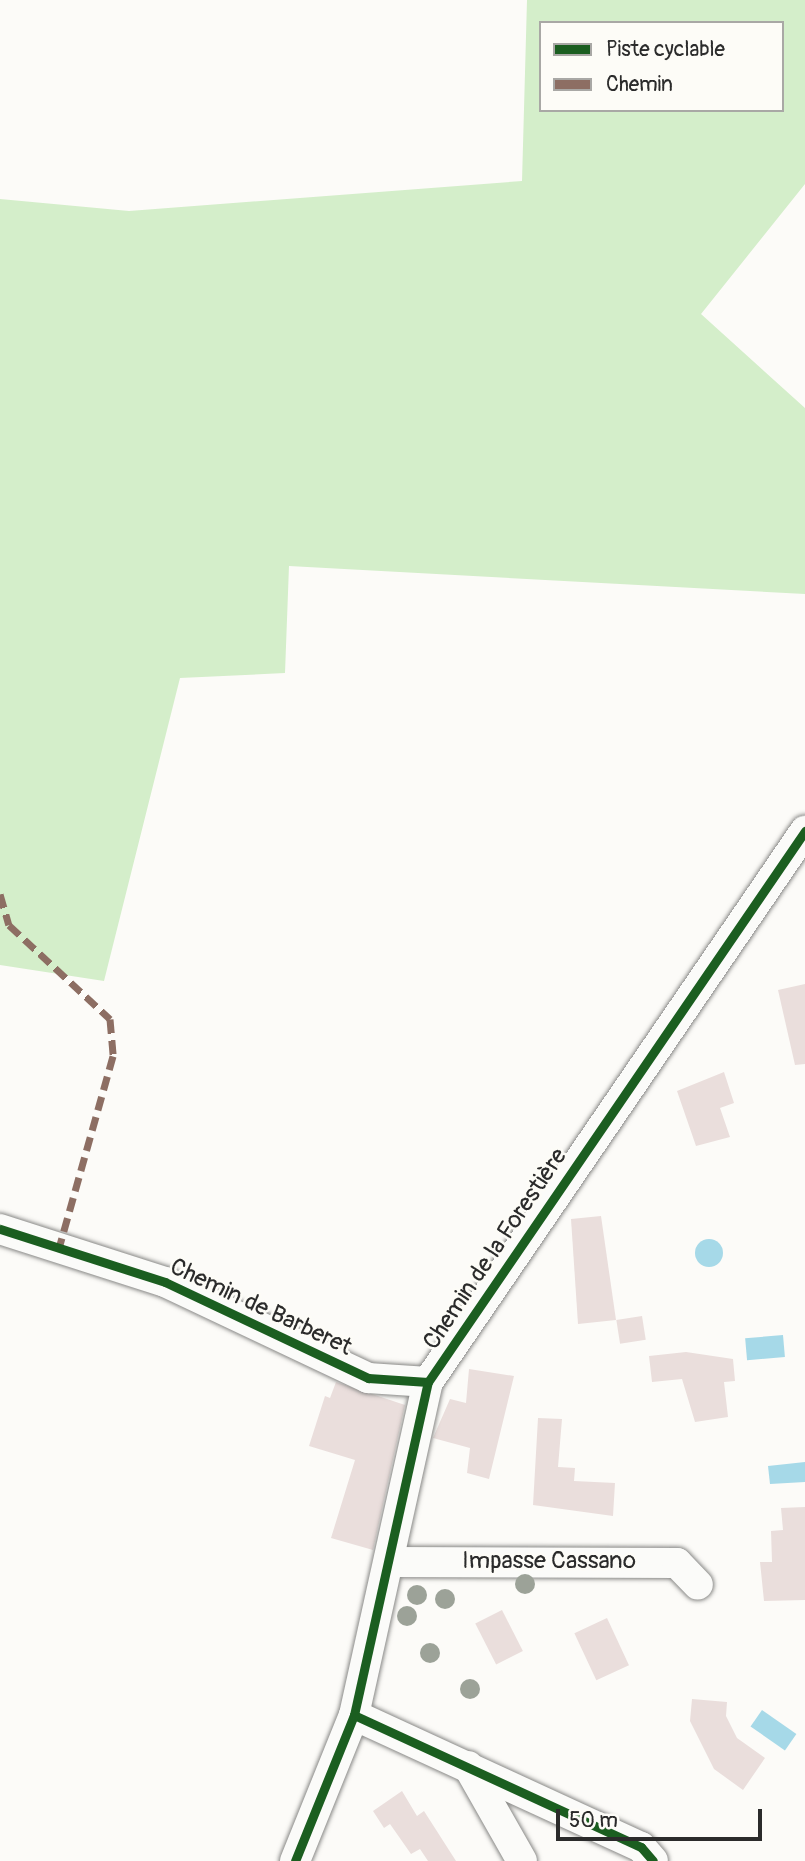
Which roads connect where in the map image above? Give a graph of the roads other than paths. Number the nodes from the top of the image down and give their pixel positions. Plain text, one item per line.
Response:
1 (805, 831) edge
2 (0, 1229) edge
3 (428, 1382) junction
4 (390, 1562) junction
5 (698, 1585) dead end
6 (354, 1716) junction
7 (468, 1766) junction
8 (295, 1861) edge
9 (522, 1861) edge
10 (653, 1861) edge

1 - 3 street, Chemin de la Forestière
2 - 3 street, Chemin de Barberet
3 - 4 street, Chemin de la Forestière
4 - 5 street, Impasse Cassano
4 - 6 street, Chemin de la Forestière
6 - 7 street
6 - 8 street, Chemin de la Forestière
7 - 9 street
7 - 10 street

